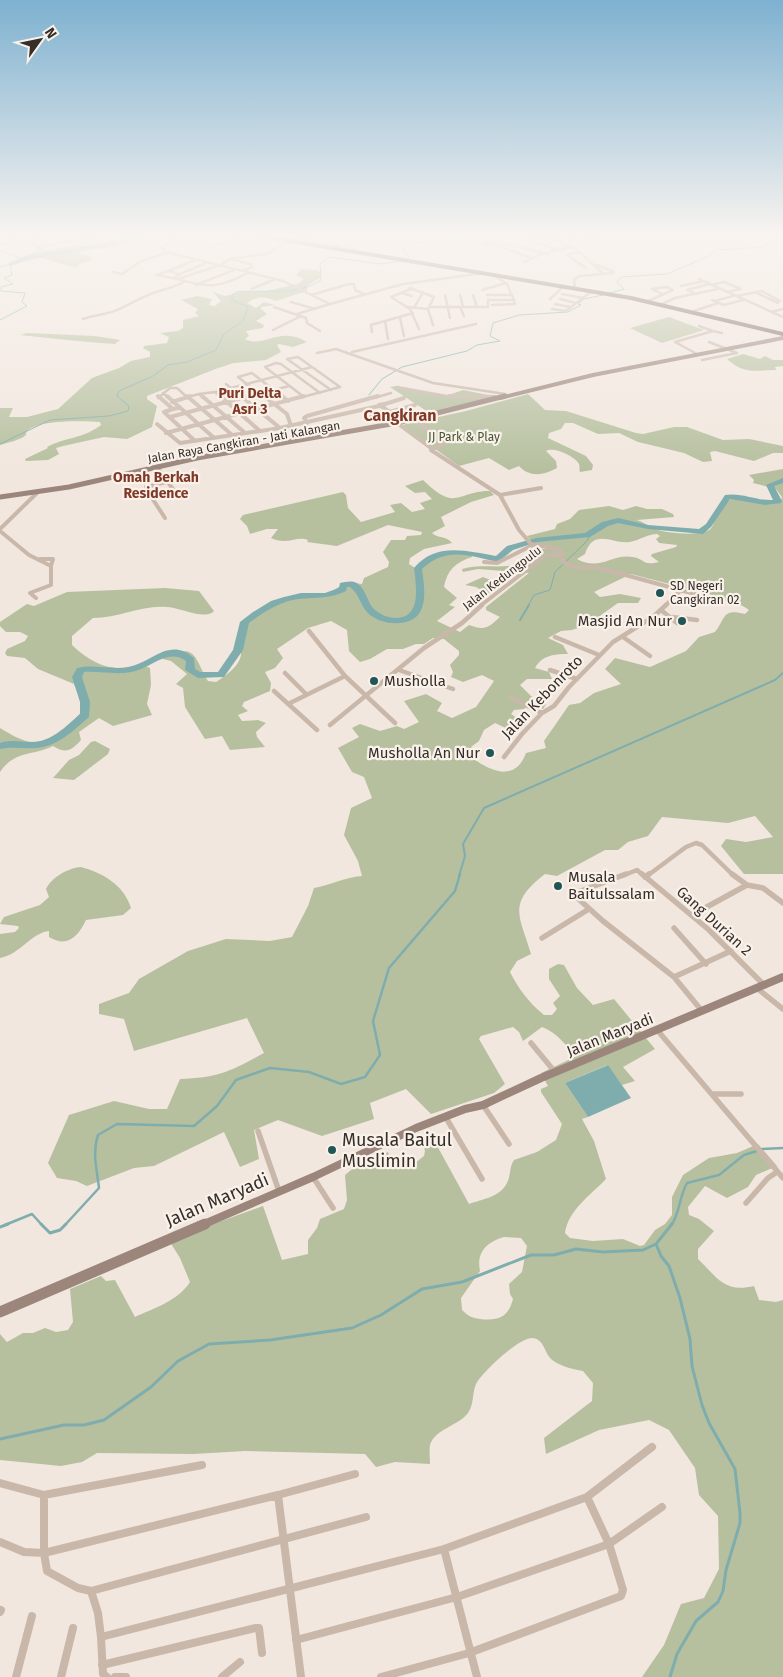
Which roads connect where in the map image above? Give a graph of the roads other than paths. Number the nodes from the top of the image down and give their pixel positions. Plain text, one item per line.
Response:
1 (94, 314) edge
2 (409, 314) edge
3 (413, 314) edge
4 (430, 314) edge
5 (449, 314) edge
6 (707, 314) edge
7 (299, 315) joint
8 (400, 318) junction
9 (450, 318) dead end
10 (83, 319) dead end
11 (385, 321) junction
12 (476, 324) dead end
13 (744, 324) junction
14 (433, 325) dead end
15 (699, 326) dead end
16 (738, 328) dead end
17 (419, 329) dead end
18 (273, 330) dead end
19 (713, 330) junction
20 (320, 331) dead end
21 (372, 332) dead end
22 (722, 334) dead end
23 (404, 336) dead end
24 (782, 336) edge
25 (388, 339) dead end
26 (709, 342) dead end
27 (729, 348) junction
28 (352, 353) junction
29 (317, 354) dead end
30 (697, 354) junction
31 (702, 360) dead end
32 (312, 367) junction
33 (302, 369) junction
34 (291, 372) junction
35 (275, 376) junction
36 (261, 380) junction
37 (226, 384) dead end
38 (245, 384) junction
39 (289, 386) junction
40 (397, 387) dead end
41 (231, 388) junction
42 (274, 390) junction
43 (331, 390) junction
44 (215, 392) junction
45 (163, 393) junction
46 (320, 393) junction
47 (392, 393) dead end
48 (199, 394) junction
49 (258, 394) junction
50 (507, 395) junction
51 (188, 397) junction
52 (304, 397) junction
53 (244, 398) junction
54 (372, 398) junction
55 (404, 398) dead end
56 (288, 401) junction
57 (172, 402) junction
58 (226, 402) junction
59 (382, 405) junction
60 (414, 405) dead end
61 (212, 406) junction
62 (273, 406) junction
63 (178, 408) junction
64 (173, 409) junction
65 (202, 409) junction
66 (258, 409) junction
67 (391, 411) junction
68 (185, 413) junction
69 (425, 413) dead end
70 (240, 414) junction
71 (170, 417) junction
72 (226, 417) junction
73 (371, 417) dead end
74 (216, 420) junction
75 (403, 420) junction
76 (413, 420) junction
77 (306, 423) junction
78 (398, 423) junction
79 (157, 424) dead end
80 (198, 424) junction
81 (383, 424) dead end
82 (291, 426) junction
83 (182, 428) junction
84 (280, 428) junction
85 (260, 431) junction
86 (244, 432) junction
87 (166, 433) junction
88 (231, 434) junction
89 (213, 437) junction
90 (195, 441) junction
91 (431, 448) junction
92 (157, 467) junction
93 (166, 482) junction
94 (146, 487) dead end
95 (541, 488) dead end
96 (40, 491) junction
97 (500, 495) junction
98 (0, 497) edge
99 (165, 518) dead end
100 (0, 530) edge
101 (532, 545) junction
102 (559, 555) junction
103 (484, 562) dead end
104 (681, 590) junction
105 (36, 598) dead end
106 (716, 600) dead end
107 (661, 610) junction
108 (672, 617) junction
109 (697, 620) dead end
110 (677, 623) dead end
111 (309, 631) dead end
112 (623, 636) junction
113 (555, 637) dead end
114 (599, 655) junction
115 (650, 656) dead end
116 (399, 670) junction
117 (550, 670) dead end
118 (285, 673) dead end
119 (345, 676) junction
120 (577, 679) junction
121 (453, 689) dead end
122 (274, 691) dead end
123 (306, 694) junction
124 (367, 696) junction
125 (511, 698) dead end
126 (288, 704) junction
127 (542, 713) junction
128 (395, 723) dead end
129 (330, 724) dead end
130 (317, 730) dead end
131 (504, 756) dead end
132 (645, 877) junction
133 (747, 885) junction
134 (783, 903) edge
135 (589, 908) junction
136 (692, 916) junction
137 (674, 928) dead end
138 (542, 938) dead end
139 (731, 951) junction
140 (706, 964) junction
141 (783, 977) edge
142 (674, 978) junction
143 (761, 987) junction
144 (783, 1009) edge
145 (703, 1012) junction
146 (658, 1031) junction
147 (531, 1043) dead end
148 (555, 1072) junction
149 (714, 1094) junction
150 (741, 1094) dead end
151 (483, 1105) junction
152 (446, 1116) junction
153 (258, 1131) dead end
154 (509, 1144) dead end
155 (777, 1172) junction
156 (313, 1177) junction
157 (783, 1178) edge
158 (482, 1179) dead end
159 (279, 1191) junction
160 (746, 1203) dead end
161 (333, 1208) dead end
162 (0, 1312) edge
163 (652, 1447) dead end
164 (202, 1465) dead end
165 (355, 1474) dead end
166 (0, 1483) edge
167 (44, 1495) junction
168 (278, 1496) junction
169 (587, 1497) junction
170 (662, 1507) dead end
171 (366, 1517) dead end
172 (285, 1540) junction
173 (0, 1542) edge
174 (609, 1544) junction
175 (444, 1549) junction
176 (44, 1553) junction
177 (291, 1589) junction
178 (91, 1591) junction
179 (457, 1598) junction
180 (32, 1616) dead end
181 (73, 1628) dead end
182 (101, 1637) junction
183 (296, 1640) junction
184 (262, 1653) dead end
185 (469, 1653) junction
186 (240, 1662) dead end
187 (102, 1665) junction
188 (16, 1677) edge
189 (61, 1677) edge
190 (107, 1677) edge
191 (114, 1677) edge
192 (126, 1677) edge
193 (222, 1677) edge
194 (301, 1677) edge
195 (381, 1677) edge
196 (477, 1677) edge

1 - 10 street
2 - 8 street
3 - 17 street
4 - 14 street
5 - 9 street
6 - 13 main road
7 - 18 street
7 - 20 street
8 - 11 street
8 - 23 street
11 - 21 street
11 - 25 street
12 - 28 street
13 - 16 street
13 - 24 main road
15 - 19 street
19 - 22 street
19 - 30 street
24 - 27 street, Jalan Raya Cangkiran - Jati Kalangan
26 - 27 street
27 - 30 street, Jalan Raya Cangkiran - Jati Kalangan
27 - 31 street
28 - 29 street
28 - 50 street
30 - 50 street, Jalan Raya Cangkiran - Jati Kalangan
32 - 33 street
32 - 33 street
32 - 43 street
33 - 34 street
33 - 43 street
34 - 35 street
34 - 35 street
34 - 46 street
35 - 36 street
35 - 39 street
36 - 38 street
36 - 38 street
36 - 42 street
37 - 41 street
38 - 41 street
38 - 49 street
39 - 42 street
39 - 52 street
40 - 50 street
41 - 44 street
41 - 53 street
42 - 49 street
42 - 56 street
43 - 46 street
44 - 48 street
44 - 58 street
45 - 51 street
45 - 57 street
45 - 64 street
46 - 52 street
47 - 54 street
48 - 51 street
48 - 61 street
49 - 53 street
49 - 62 street
50 - 76 street, Jalan Raya Cangkiran - Jati Kalangan
51 - 57 street
51 - 65 street
52 - 56 street
53 - 58 street
53 - 66 street
54 - 59 street
54 - 77 street
55 - 59 street
56 - 62 street
57 - 63 street
58 - 61 street
58 - 70 street
59 - 67 street
59 - 77 street
60 - 67 street
61 - 65 street
61 - 72 street
62 - 66 street
62 - 82 street
63 - 64 street
63 - 68 street
64 - 71 street
65 - 68 street
65 - 74 street
66 - 70 street
66 - 84 street
67 - 73 street
67 - 75 street
68 - 71 street
68 - 80 street
69 - 75 street
70 - 72 street
70 - 85 street
71 - 83 street
72 - 74 street
72 - 86 street
74 - 80 street
74 - 88 street
75 - 76 street, Jalan Raya Cangkiran - Jati Kalangan
75 - 78 street, Jalan Raya Cangkiran - Jati Kalangan
75 - 81 street
76 - 91 street
77 - 82 street
78 - 91 street, Jalan Kedungpulu
78 - 92 street, Jalan Raya Cangkiran - Jati Kalangan
79 - 87 street
80 - 83 street
80 - 89 street
82 - 84 street
83 - 87 street
83 - 90 street
84 - 85 street
85 - 86 street
86 - 88 street
87 - 90 street
88 - 89 street
89 - 90 street
91 - 97 street, Jalan Kedungpulu
92 - 93 street
92 - 96 street, Jalan Raya Cangkiran - Jati Kalangan
93 - 94 street
93 - 99 street
95 - 97 street
96 - 98 street, Jalan Raya Cangkiran - Jati Kalangan
96 - 100 street
97 - 101 street, Jalan Kedungpulu
100 - 105 street
101 - 102 street, Jalan Kedungpulu
101 - 103 street
102 - 104 street
102 - 116 street, Jalan Kedungpulu
104 - 106 street
104 - 107 street, Jalan Kebonroto
107 - 108 street
107 - 112 street, Jalan Kebonroto
108 - 109 street
108 - 110 street
111 - 119 street
112 - 114 street, Jalan Kebonroto
112 - 115 street
113 - 114 street, Jalan Kebonroto
114 - 120 street, Jalan Kebonroto
116 - 121 street
116 - 124 street, Jalan Kedungpulu
117 - 120 street
118 - 123 street
119 - 123 street
119 - 124 street
120 - 127 street, Jalan Kebonroto
122 - 126 street
123 - 126 street
124 - 128 street
124 - 129 street, Jalan Kedungpulu
125 - 127 street
126 - 130 street
127 - 131 street, Jalan Kebonroto
132 - 133 street
132 - 135 street
132 - 136 street, Gang Durian 2
133 - 134 street
133 - 136 street
135 - 138 street
135 - 142 street
136 - 139 street, Gang Durian 2
137 - 140 street
139 - 140 street
139 - 143 street, Gang Durian 2
140 - 142 street
141 - 143 street, Jalan Maryadi
142 - 145 street
143 - 144 street, Gang Durian 2
143 - 145 street, Jalan Maryadi
145 - 146 street, Jalan Maryadi
146 - 148 street, Jalan Maryadi
146 - 149 street
147 - 148 street
148 - 151 street, Jalan Maryadi
149 - 150 street
149 - 155 street
151 - 152 street, Jalan Maryadi
151 - 154 street
152 - 156 street, Jalan Maryadi
152 - 158 street
153 - 159 street
155 - 157 street
155 - 160 street
156 - 159 street, Jalan Maryadi
156 - 161 street
159 - 162 street, Jalan Maryadi
163 - 169 street
164 - 167 street
165 - 168 street
166 - 167 street
167 - 176 street
168 - 172 street
168 - 176 street
169 - 174 street
169 - 175 street
170 - 174 street
171 - 172 street
172 - 177 street
172 - 178 street
173 - 176 street
174 - 179 street
174 - 185 street
175 - 177 street
175 - 179 street
176 - 178 street
177 - 182 street
177 - 183 street
178 - 182 street
179 - 183 street
179 - 185 street
180 - 188 street
181 - 189 street
182 - 187 street
183 - 194 street
184 - 187 street
185 - 195 street
185 - 196 street
186 - 193 street
187 - 190 street
191 - 192 street

